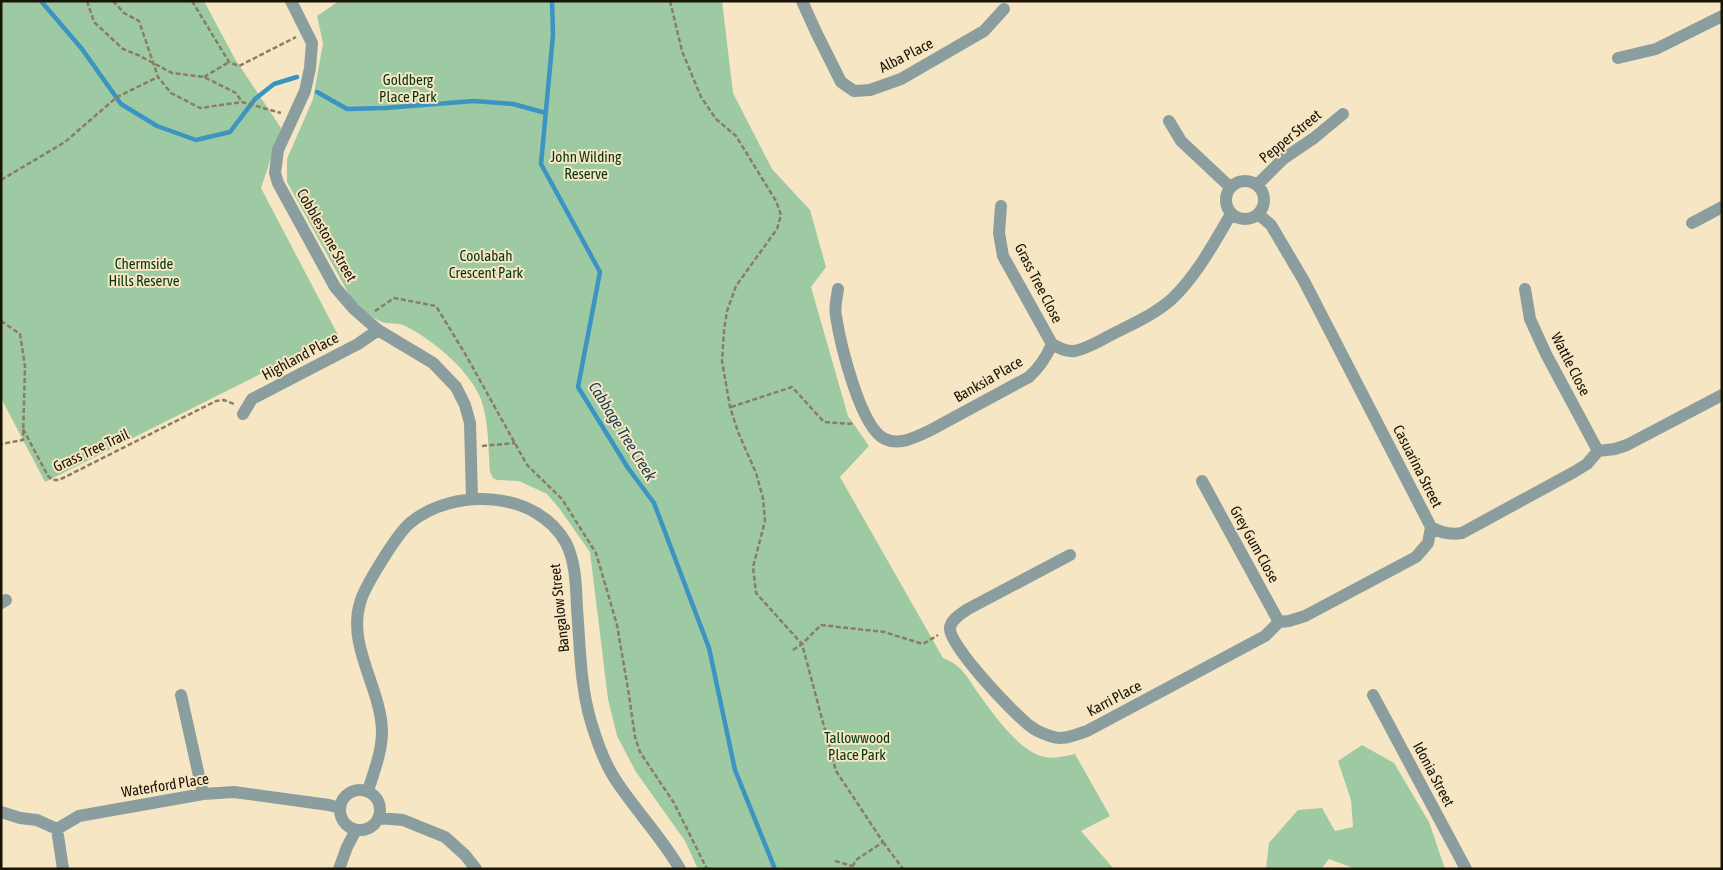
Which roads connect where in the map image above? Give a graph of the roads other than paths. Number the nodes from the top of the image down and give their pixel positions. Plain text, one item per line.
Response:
1 (291, 1) edge
2 (802, 1) edge
3 (1004, 9) dead end
4 (1722, 16) edge
5 (1618, 58) dead end
6 (1343, 114) dead end
7 (1170, 122) dead end
8 (1257, 185) junction
9 (1230, 187) junction
10 (1001, 206) dead end
11 (1722, 207) edge
12 (1231, 214) junction
13 (1258, 214) junction
14 (1692, 223) dead end
15 (838, 289) dead end
16 (1525, 289) dead end
17 (378, 330) junction
18 (1052, 344) junction
19 (1722, 395) edge
20 (244, 411) road end
21 (1598, 451) junction
22 (1202, 481) dead end
23 (472, 499) junction
24 (1431, 527) junction
25 (1070, 554) dead end
26 (1279, 622) junction
27 (181, 695) dead end
28 (1373, 696) dead end
29 (368, 791) junction
30 (202, 794) junction
31 (340, 808) junction
32 (1, 812) edge
33 (379, 818) junction
34 (57, 829) junction
35 (356, 830) junction
36 (63, 869) edge
37 (339, 869) edge
38 (476, 869) edge
39 (680, 869) edge
40 (1466, 869) edge

1 - 17 street, Cobblestone Street
2 - 3 street, Alba Place
4 - 5 street
6 - 8 street, Pepper Street
7 - 9 street
8 - 9 street
8 - 13 street
9 - 12 street
10 - 18 street, Grass Tree Close
11 - 14 street
12 - 13 street
12 - 18 street
13 - 24 street, Casuarina Street
15 - 18 street, Banksia Place
16 - 21 street, Wattle Close
17 - 20 street, Highland Place
17 - 23 street, Cobblestone Street
19 - 21 street
21 - 24 street, Casuarina Street
22 - 26 street, Grey Gum Close
23 - 29 street, Bangalow Street
23 - 39 street, Bangalow Street
24 - 26 street, Karri Place
25 - 26 street, Karri Place
27 - 30 street
28 - 40 street, Idonia Street
29 - 31 street
29 - 33 street
30 - 31 street, Waterford Place
30 - 34 street, Waterford Place
31 - 35 street
32 - 34 street
33 - 35 street
33 - 38 street
34 - 36 street
35 - 37 street

